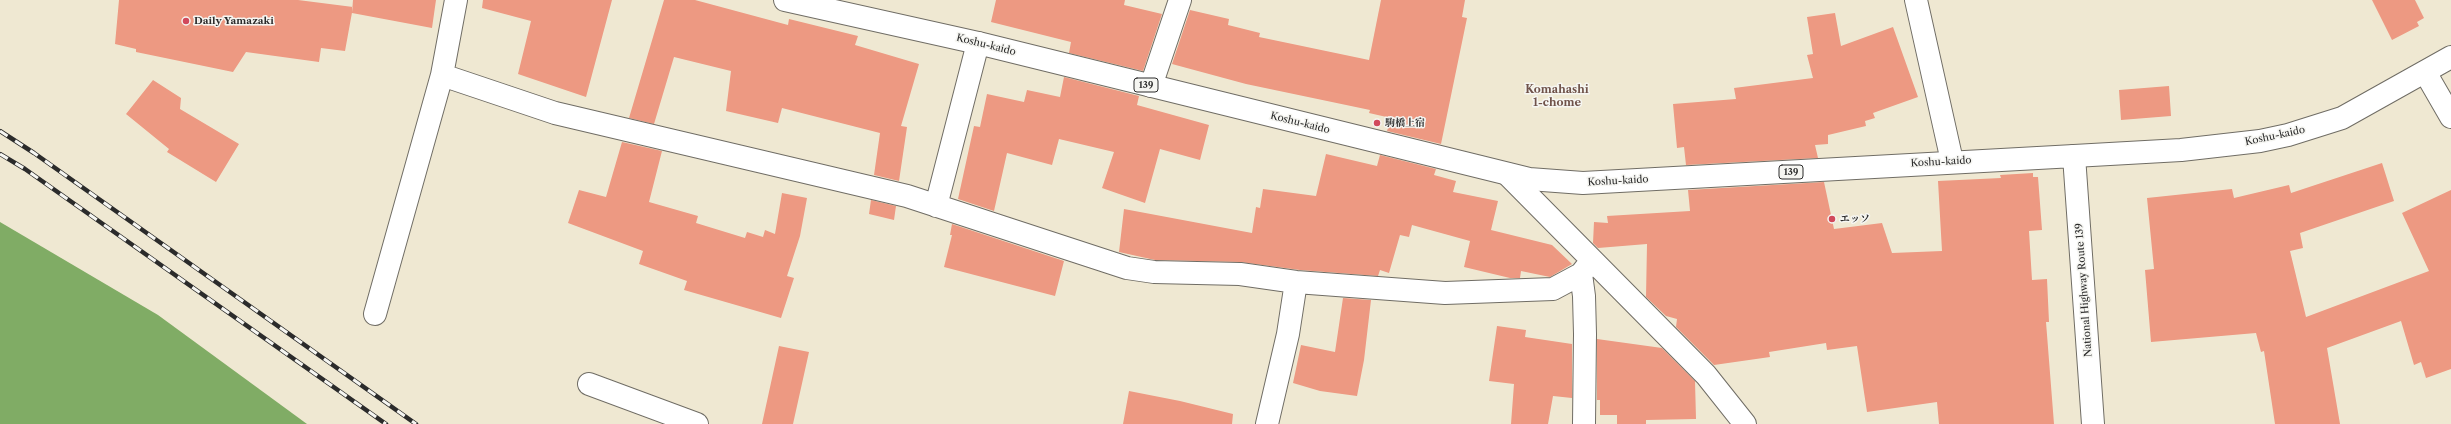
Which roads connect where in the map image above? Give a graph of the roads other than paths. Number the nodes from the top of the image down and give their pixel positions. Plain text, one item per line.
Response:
1 (456, 0) edge
2 (785, 0) edge
3 (1180, 0) edge
4 (1916, 0) edge
5 (978, 43) junction
6 (2451, 57) edge
7 (2425, 72) junction
8 (442, 75) junction
9 (1151, 86) junction
10 (2451, 117) edge
11 (2074, 156) junction
12 (1952, 161) junction
13 (1507, 174) junction
14 (936, 206) junction
15 (1586, 267) junction
16 (1296, 282) junction
17 (376, 314) dead end
18 (589, 384) dead end
19 (2093, 421) edge
20 (697, 424) edge
21 (1267, 424) edge
22 (1584, 424) edge
23 (1745, 424) edge

1 - 8 main road
2 - 5 main road, Koshu-kaido / 139
3 - 9 main road
4 - 12 main road
5 - 9 main road, Koshu-kaido / 139
5 - 14 main road
6 - 7 main road, Koshu-kaido
7 - 10 main road
7 - 11 main road, Koshu-kaido
8 - 14 main road
8 - 17 main road
9 - 13 main road, Koshu-kaido / 139
11 - 12 main road, Koshu-kaido / 139
11 - 19 main road, National Highway Route 139
12 - 13 main road, Koshu-kaido / 139
13 - 15 main road
14 - 16 main road
15 - 16 main road
15 - 22 main road
15 - 23 main road
16 - 21 main road
18 - 20 main road

